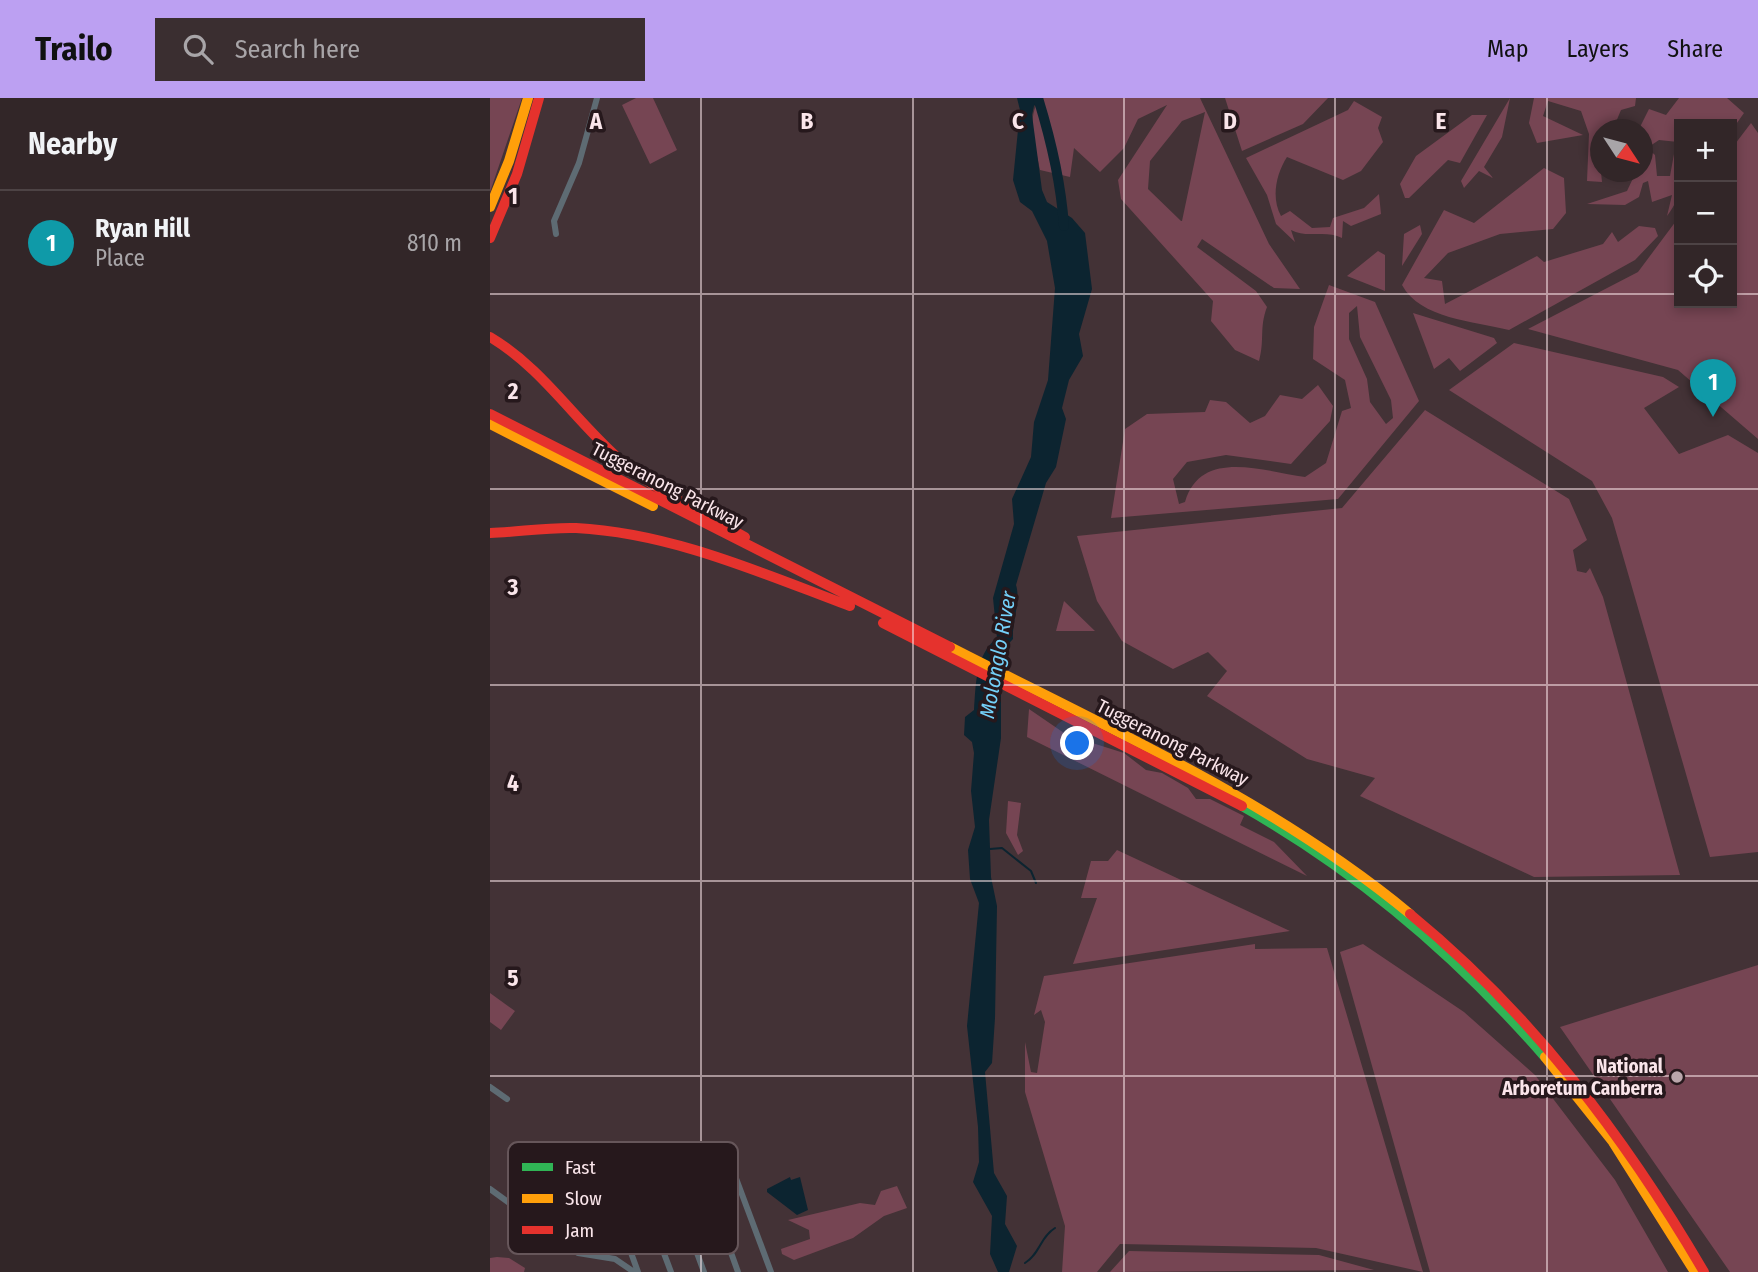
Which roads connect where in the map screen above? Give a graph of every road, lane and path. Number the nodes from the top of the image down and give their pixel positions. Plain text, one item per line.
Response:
1 (528, 98) edge
2 (539, 98) edge
3 (597, 98) edge
4 (490, 207) edge
5 (556, 234) dead end
6 (490, 238) edge
7 (491, 337) edge
8 (490, 414) edge
9 (490, 424) edge
10 (490, 533) edge
11 (850, 606) junction
12 (880, 613) junction
13 (916, 636) junction
14 (1067, 711) junction
15 (490, 1087) edge
16 (507, 1100) dead end
17 (738, 1184) edge
18 (490, 1189) edge
19 (508, 1202) edge
20 (584, 1254) edge
21 (630, 1254) edge
22 (664, 1254) edge
23 (697, 1254) edge
24 (732, 1254) edge
25 (636, 1272) edge
26 (671, 1272) edge
27 (704, 1272) edge
28 (738, 1272) edge
29 (771, 1272) edge
30 (1695, 1272) edge
31 (1704, 1272) edge

1 - 4 main road
2 - 6 main road
3 - 5 street
7 - 12 main road
8 - 12 main road, Tuggeranong Parkway
9 - 11 main road, Tuggeranong Parkway
10 - 11 main road
11 - 13 main road, Tuggeranong Parkway
12 - 13 main road, Tuggeranong Parkway
13 - 14 main road, Tuggeranong Parkway
14 - 30 main road, Tuggeranong Parkway
14 - 31 main road, Tuggeranong Parkway
15 - 16 street
17 - 29 street
18 - 19 street
20 - 25 street
21 - 25 street
22 - 26 street
23 - 27 street
24 - 28 street

